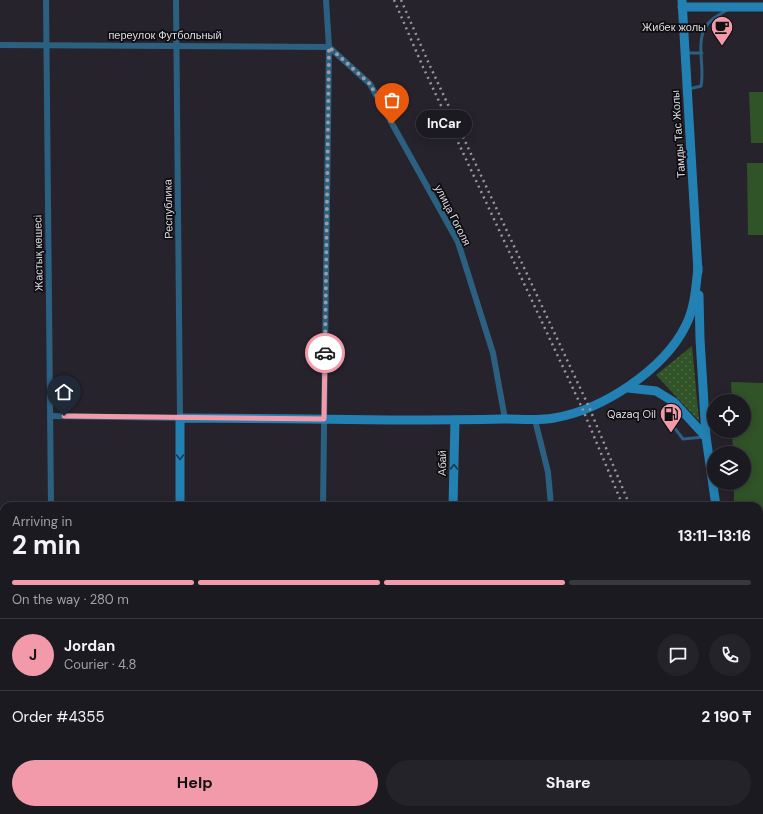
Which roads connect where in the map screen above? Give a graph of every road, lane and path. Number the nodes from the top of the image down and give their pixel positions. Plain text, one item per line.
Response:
1 (46, 0) edge
2 (176, 0) edge
3 (326, 0) edge
4 (682, 3) edge
5 (731, 7) junction
6 (763, 7) edge
7 (46, 44) junction
8 (0, 45) edge
9 (176, 45) junction
10 (329, 47) junction
11 (685, 53) junction
12 (702, 53) junction
13 (687, 90) junction
14 (698, 267) junction
15 (628, 388) junction
16 (674, 402) junction
17 (50, 416) junction
18 (180, 418) junction
19 (324, 419) junction
20 (505, 419) junction
21 (455, 420) junction
22 (535, 420) junction
23 (706, 437) junction
24 (51, 502) edge
25 (180, 502) edge
26 (323, 502) edge
27 (453, 502) edge
28 (551, 502) edge
29 (715, 502) edge

1 - 7 street, Жастық көшесі
2 - 9 street, Республика
3 - 10 street
4 - 5 main road
4 - 11 main road, Тамды Тас Жолы
5 - 6 main road
5 - 12 lane
7 - 8 street, переулок Футбольный
7 - 9 street, переулок Футбольный
7 - 17 street, Жастық көшесі
9 - 10 street, переулок Футбольный
9 - 18 street, Республика
10 - 19 street
10 - 20 street, улица Гоголя
11 - 12 lane
11 - 13 main road, Тамды Тас Жолы
12 - 13 lane
13 - 14 main road, Тамды Тас Жолы
14 - 15 main road
14 - 23 main road
15 - 16 main road
15 - 22 main road
16 - 23 main road
16 - 23 lane
17 - 18 street
17 - 24 street, Жастық көшесі
18 - 19 main road
18 -> 25 main road
19 - 21 main road
19 - 26 street
20 - 21 main road
20 - 22 main road
27 -> 21 main road, Абай
22 - 28 street
23 - 29 main road

